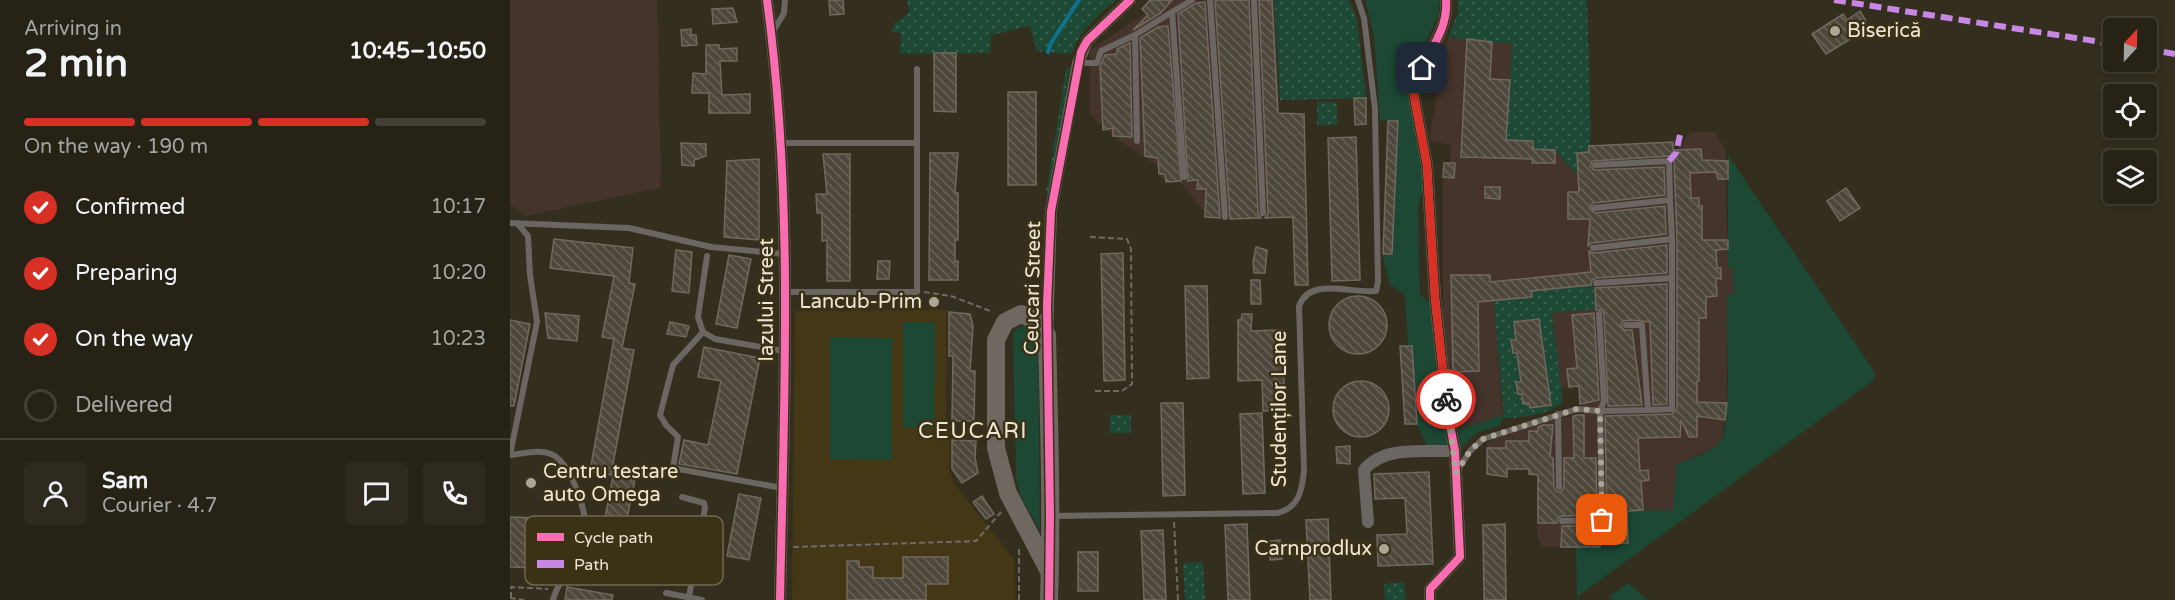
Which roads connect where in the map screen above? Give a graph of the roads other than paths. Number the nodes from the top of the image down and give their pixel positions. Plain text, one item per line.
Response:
1 (767, 0) edge
2 (785, 0) edge
3 (1130, 0) edge
4 (1192, 0) edge
5 (1210, 0) edge
6 (1254, 0) edge
7 (1358, 0) edge
8 (1446, 0) edge
9 (1172, 12) junction
10 (771, 33) junction
11 (1135, 35) junction
12 (1078, 63) junction
13 (917, 69) dead end
14 (1137, 141) dead end
15 (782, 143) junction
16 (917, 143) junction
17 (1595, 165) dead end
18 (1184, 177) dead end
19 (1670, 200) junction
20 (1593, 208) dead end
21 (1263, 213) dead end
22 (1225, 217) dead end
23 (510, 223) edge
24 (518, 224) junction
25 (1672, 239) junction
26 (1593, 248) dead end
27 (784, 254) junction
28 (707, 256) dead end
29 (1672, 278) junction
30 (1596, 283) dead end
31 (786, 292) junction
32 (1599, 314) dead end
33 (1626, 325) dead end
34 (703, 332) junction
35 (1047, 335) junction
36 (784, 351) junction
37 (1648, 410) junction
38 (1600, 411) junction
39 (1558, 414) junction
40 (1455, 451) junction
41 (510, 455) edge
42 (1456, 473) junction
43 (782, 488) junction
44 (1559, 488) dead end
45 (682, 497) dead end
46 (584, 516) edge
47 (704, 516) edge
48 (1050, 516) junction
49 (1562, 521) dead end
50 (1368, 522) dead end
51 (1050, 573) junction
52 (558, 585) edge
53 (691, 585) edge
54 (666, 593) dead end
55 (689, 597) junction
56 (553, 600) edge
57 (702, 600) edge
58 (780, 600) edge
59 (1049, 600) edge
60 (1430, 600) edge

1 - 10 street, Iazului Street
2 - 10 lane
3 - 12 street, Ceucari Street
4 - 9 lane
5 - 22 lane
6 - 21 lane
7 - 48 lane, Studenților Lane
8 - 40 street
9 - 11 lane
9 - 18 lane
10 - 15 street, Iazului Street
11 - 12 lane
11 - 14 lane
12 - 35 street, Ceucari Street
13 - 16 lane
15 - 16 lane
15 - 27 street, Iazului Street
16 - 31 lane
17 - 19 lane
19 - 20 lane
19 - 25 lane
23 - 24 lane
24 - 27 lane
24 - 41 lane
25 - 26 lane
25 - 29 lane
27 - 31 street, Iazului Street
28 - 34 lane
29 - 30 lane
29 - 37 lane
31 - 36 street, Iazului Street
32 - 38 lane
33 - 37 lane
34 - 36 lane
34 - 43 lane
35 - 48 street, Ceucari Street
35 - 51 street
36 - 43 street, Iazului Street
37 - 38 lane
38 - 39 lane
38 - 49 lane
39 - 42 lane
39 - 44 lane
40 - 42 street
40 - 50 street
41 - 46 lane
42 - 60 street
43 - 58 street, Iazului Street
45 - 47 lane
48 - 51 street, Ceucari Street
51 - 59 street, Ceucari Street
52 - 56 lane
53 - 55 lane
54 - 55 lane
55 - 57 lane

